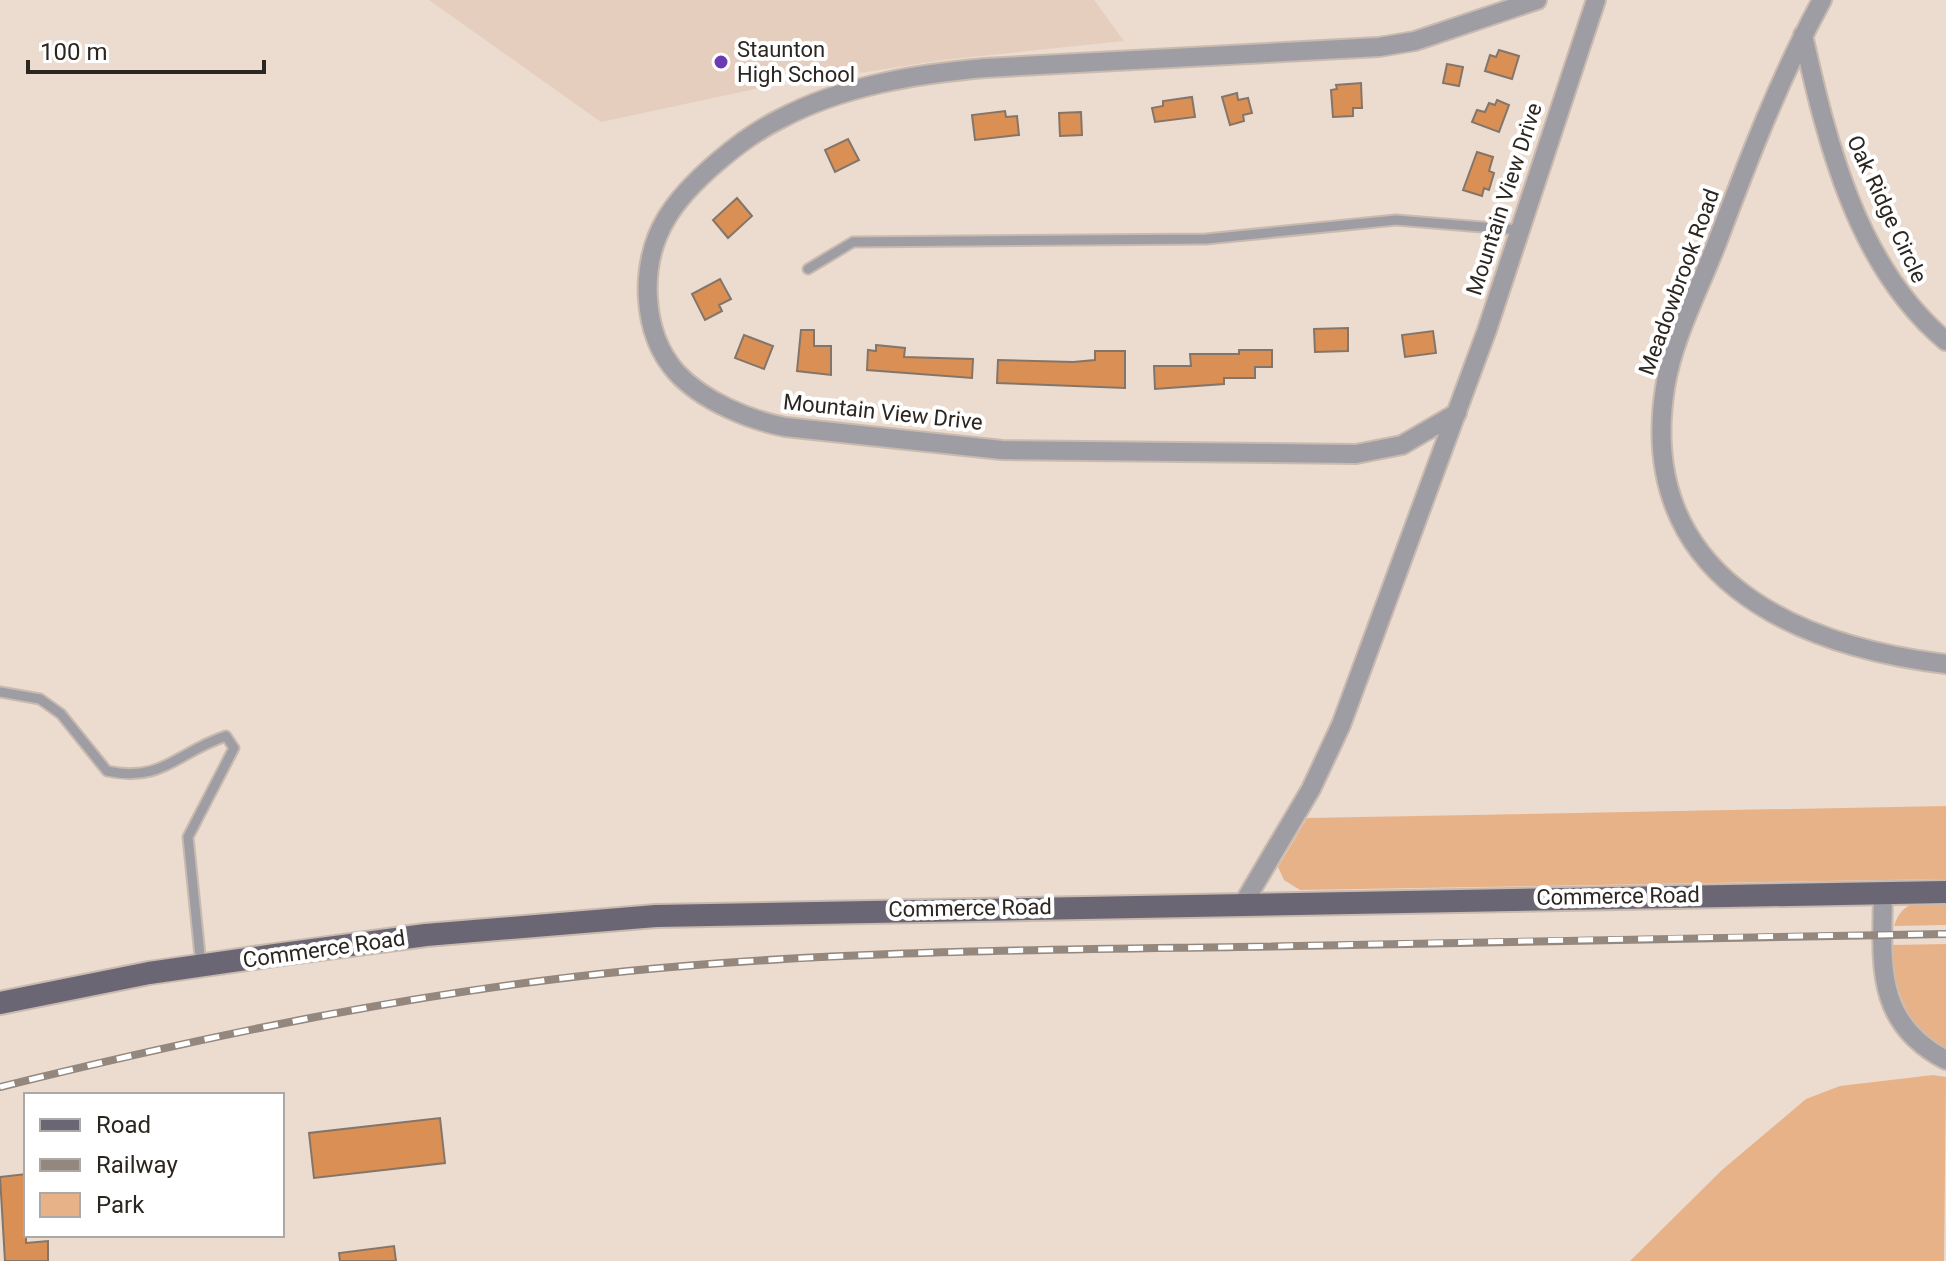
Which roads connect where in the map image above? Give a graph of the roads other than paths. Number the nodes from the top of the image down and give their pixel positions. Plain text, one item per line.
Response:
1 (1537, 0) edge
2 (1596, 0) edge
3 (1822, 0) edge
4 (1803, 35) junction
5 (1519, 230) junction
6 (808, 269) dead end
7 (1946, 341) edge
8 (1457, 413) junction
9 (1946, 664) edge
10 (0, 692) edge
11 (1946, 892) edge
12 (1883, 893) junction
13 (1243, 904) junction
14 (201, 966) junction
15 (0, 1003) edge
16 (1946, 1060) edge

1 - 8 street, Mountain View Drive
2 - 5 street, Mountain View Drive
3 - 4 street, Meadowbrook Road
4 - 7 street, Oak Ridge Circle
4 - 9 street, Meadowbrook Road
5 - 6 lane
5 - 8 street, Mountain View Drive
8 - 13 street, Mountain View Drive
10 - 14 lane
11 - 12 main road, Commerce Road
12 - 13 main road, Commerce Road
12 - 16 street
13 - 14 main road, Commerce Road
14 - 15 main road, Commerce Road

